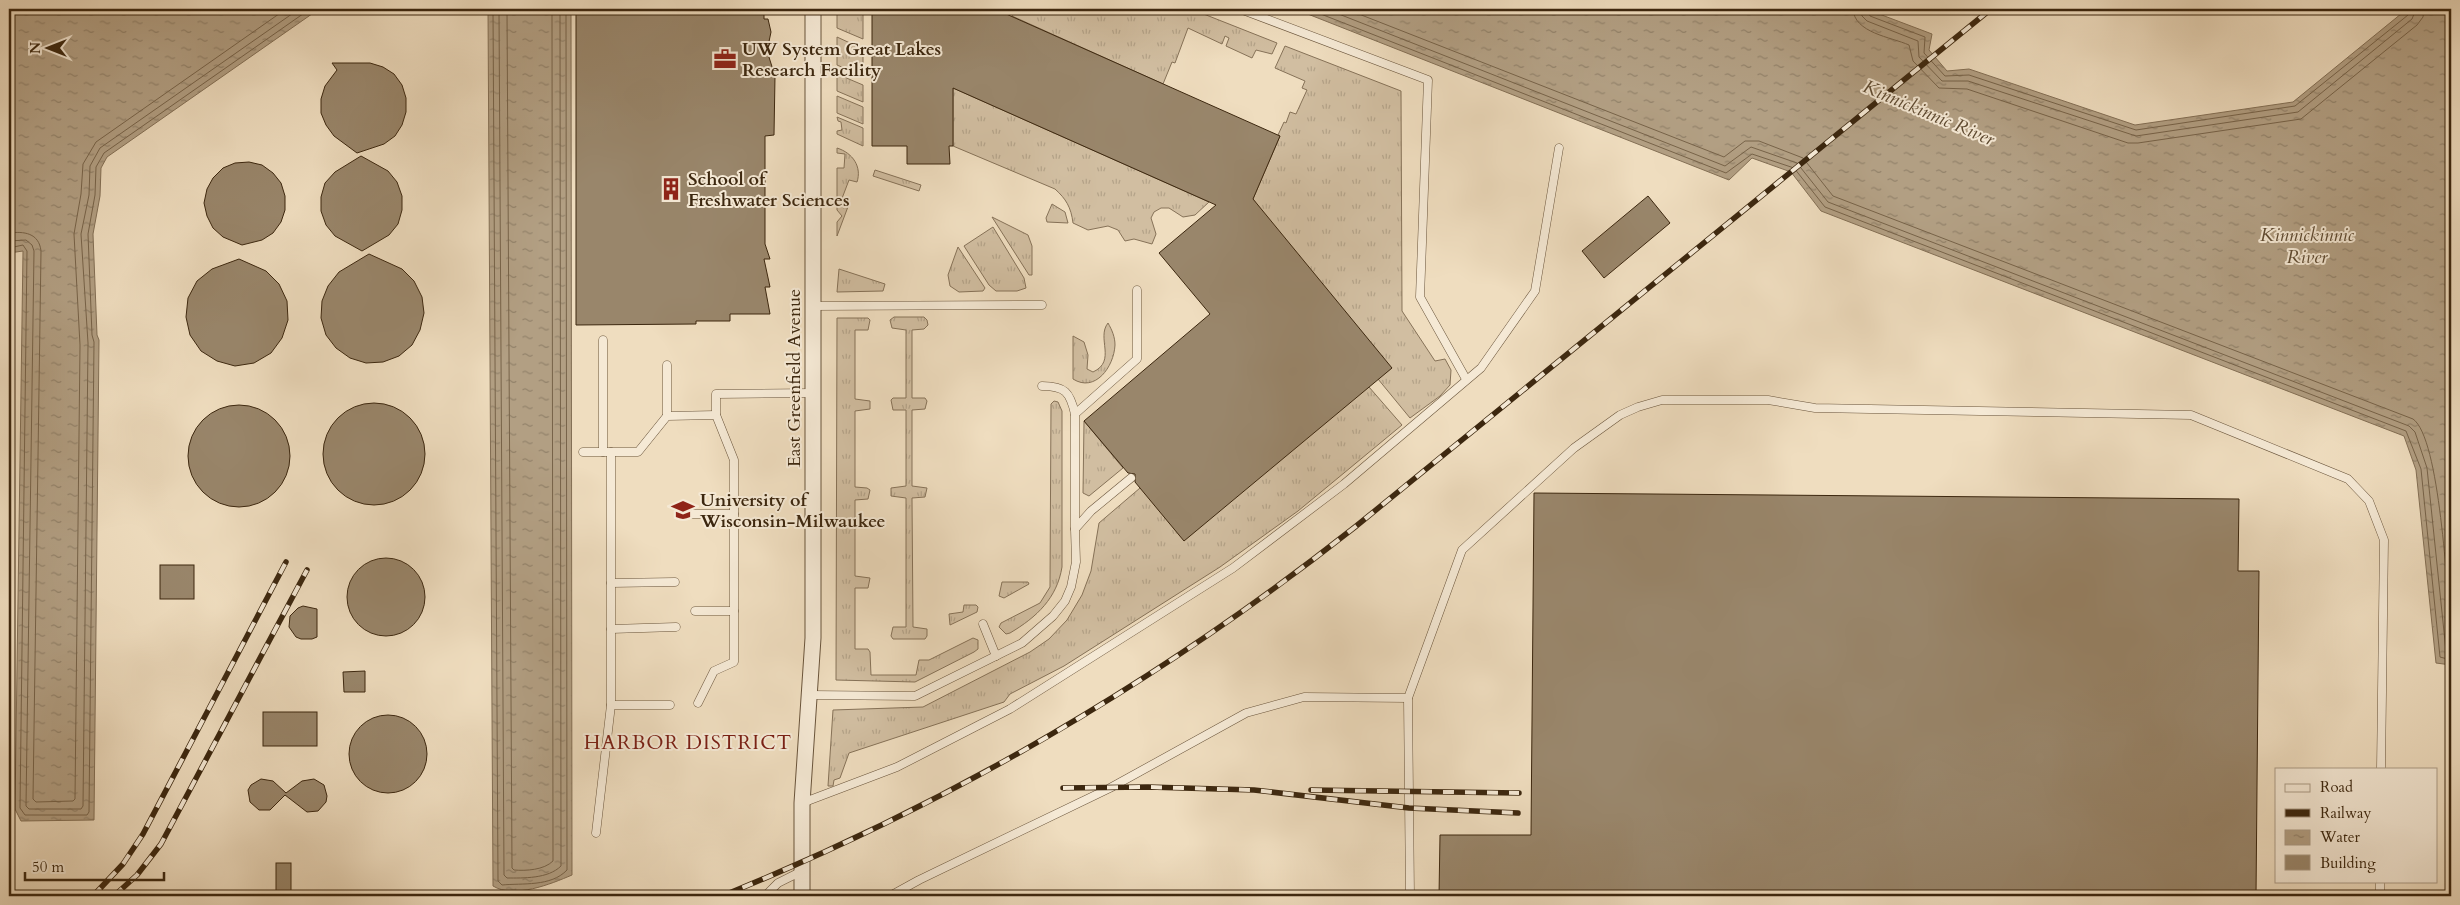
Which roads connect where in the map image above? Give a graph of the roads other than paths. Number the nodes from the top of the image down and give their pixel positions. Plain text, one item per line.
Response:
1 (813, 9) edge
2 (1240, 9) edge
3 (1559, 148) dead end
4 (1137, 290) dead end
5 (1042, 305) dead end
6 (812, 306) junction
7 (603, 340) dead end
8 (667, 365) dead end
9 (1466, 379) junction
10 (1042, 386) dead end
11 (812, 393) junction
12 (1075, 414) junction
13 (716, 415) junction
14 (668, 416) junction
15 (582, 452) dead end
16 (607, 452) junction
17 (1132, 478) dead end
18 (692, 514) dead end
19 (734, 514) junction
20 (1075, 529) junction
21 (675, 582) dead end
22 (611, 583) junction
23 (695, 611) dead end
24 (734, 611) junction
25 (983, 624) dead end
26 (676, 627) dead end
27 (611, 629) junction
28 (996, 656) junction
29 (811, 695) junction
30 (1408, 698) junction
31 (698, 703) dead end
32 (612, 705) junction
33 (670, 705) dead end
34 (2381, 768) edge
35 (802, 803) junction
36 (596, 833) dead end
37 (802, 871) junction
38 (2380, 882) edge
39 (765, 896) edge
40 (802, 896) edge
41 (890, 896) edge
42 (1410, 896) edge
43 (2380, 896) edge

1 - 6 street, East Greenfield Avenue
2 - 9 lane
3 - 9 lane
4 - 12 lane
5 - 6 lane
6 - 11 street, East Greenfield Avenue
7 - 16 lane
8 - 14 lane
9 - 35 lane
10 - 12 lane
11 - 13 lane
11 - 29 street, East Greenfield Avenue
12 - 20 lane
13 - 14 lane
13 - 19 lane
14 - 16 lane
15 - 16 lane
16 - 22 lane
17 - 20 lane
18 - 19 lane
19 - 24 lane
20 - 28 lane
21 - 22 lane
22 - 27 lane
23 - 24 lane
24 - 31 lane
25 - 28 lane
26 - 27 lane
27 - 32 lane
28 - 29 lane
29 - 35 street, East Greenfield Avenue
30 - 34 lane
30 - 41 lane
30 - 42 lane
32 - 33 lane
32 - 36 lane
35 - 37 street, East Greenfield Avenue
37 - 39 lane
37 - 40 street, East Greenfield Avenue
38 - 43 lane

